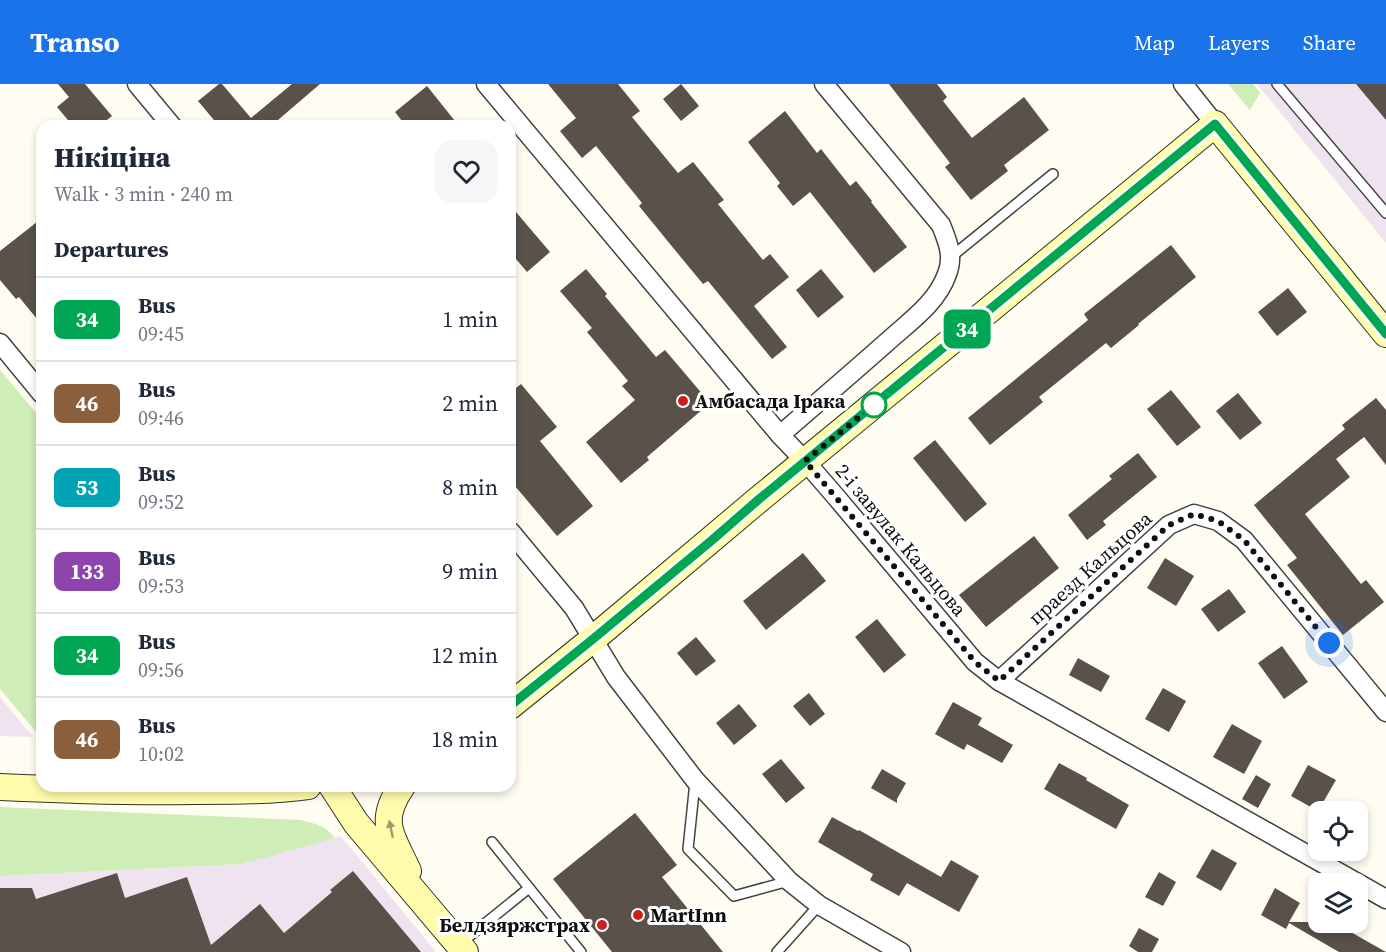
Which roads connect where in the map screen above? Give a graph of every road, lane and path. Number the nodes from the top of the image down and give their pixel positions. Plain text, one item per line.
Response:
1 (137, 84) edge
2 (486, 84) edge
3 (824, 84) edge
4 (1183, 84) edge
5 (1282, 86) edge
6 (167, 120) edge
7 (1215, 124) junction
8 (1053, 174) dead end
9 (1386, 213) edge
10 (951, 257) junction
11 (1386, 334) edge
12 (0, 343) edge
13 (36, 387) edge
14 (780, 435) junction
15 (805, 461) junction
16 (516, 538) edge
17 (593, 639) junction
18 (999, 681) junction
19 (516, 701) edge
20 (1386, 712) edge
21 (695, 780) junction
22 (0, 788) edge
23 (36, 789) edge
24 (336, 792) edge
25 (398, 792) edge
26 (492, 842) dead end
27 (789, 881) junction
28 (529, 888) junction
29 (1386, 899) edge
30 (422, 902) junction
31 (819, 905) junction
32 (462, 949) edge
33 (581, 952) edge
34 (777, 952) edge
35 (901, 952) edge

1 - 6 street
2 - 14 street, 2-і завулак Кальцова
3 - 10 street
4 - 7 street
5 - 9 lane
7 - 11 main road
7 - 15 main road
8 - 10 lane
10 - 14 street
12 - 13 street
14 - 15 street, 2-і завулак Кальцова
15 - 17 main road
15 - 18 street, 2-і завулак Кальцова
16 - 17 street
17 - 19 main road
17 - 21 street
18 - 20 street, праезд Кальцова
18 - 29 street, 2-і завулак Кальцова
21 - 27 street
21 - 27 lane
22 - 23 main road
24 - 30 main road
30 -> 25 main road
26 - 28 lane
27 - 31 street
28 - 32 lane
28 - 33 lane
30 - 32 main road
31 - 34 lane
31 - 35 street

